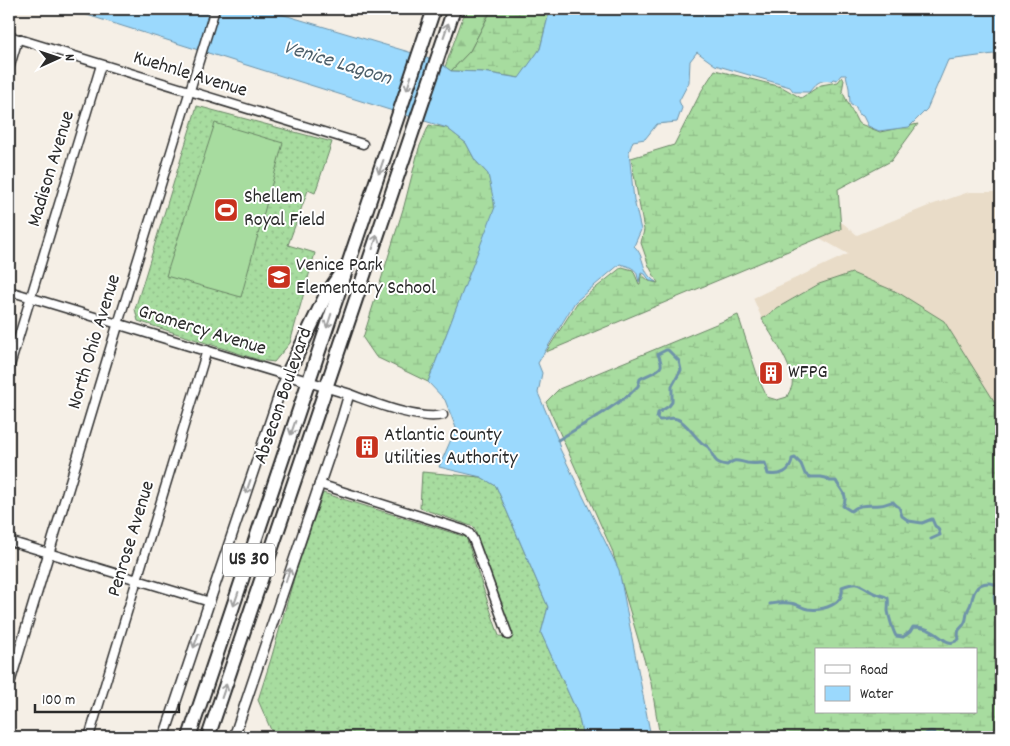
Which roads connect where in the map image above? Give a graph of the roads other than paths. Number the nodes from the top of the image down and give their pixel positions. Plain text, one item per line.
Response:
1 (214, 9) edge
2 (434, 9) edge
3 (454, 9) edge
4 (9, 36) edge
5 (18, 39) junction
6 (101, 65) junction
7 (9, 70) edge
8 (190, 91) junction
9 (363, 144) dead end
10 (349, 261) junction
11 (9, 290) edge
12 (31, 297) junction
13 (118, 324) junction
14 (206, 350) junction
15 (9, 369) edge
16 (287, 375) junction
17 (309, 382) junction
18 (326, 387) junction
19 (349, 394) junction
20 (443, 415) dead end
21 (319, 484) junction
22 (9, 541) edge
23 (49, 554) junction
24 (137, 580) junction
25 (210, 602) junction
26 (508, 636) dead end
27 (9, 685) edge
28 (89, 737) edge
29 (164, 737) edge
30 (189, 737) edge
31 (208, 737) edge
32 (234, 737) edge

1 - 8 street, North Ohio Avenue
2 -> 10 highway, Absecon Boulevard / US 30
18 -> 3 highway, Absecon Boulevard / US 30
4 - 5 street, Kuehnle Avenue
5 - 6 street, Kuehnle Avenue
5 - 7 street
6 - 8 street, Kuehnle Avenue
6 - 12 street, Madison Avenue
8 - 9 street, Kuehnle Avenue
8 - 13 street, North Ohio Avenue
10 - 16 highway
10 -> 17 highway, Absecon Boulevard / US 30
11 - 12 street, Gramercy Avenue
12 - 13 street, Gramercy Avenue
12 - 15 street, Madison Avenue
13 - 14 street, Gramercy Avenue
13 - 23 street, North Ohio Avenue
14 - 16 street, Gramercy Avenue
14 - 24 street, Penrose Avenue
16 - 17 street, Gramercy Avenue
16 -> 25 street, Absecon Boulevard
17 - 18 street, Gramercy Avenue
17 -> 30 highway, Absecon Boulevard / US 30
18 - 19 street, Gramercy Avenue
31 -> 18 highway, Absecon Boulevard / US 30
19 - 20 street, Gramercy Avenue
19 - 21 street
21 - 26 street
32 -> 21 street
22 - 23 street
23 - 24 street
23 - 27 street, North Ohio Avenue
24 - 25 street
24 - 28 street, Penrose Avenue
25 -> 29 street, Absecon Boulevard

